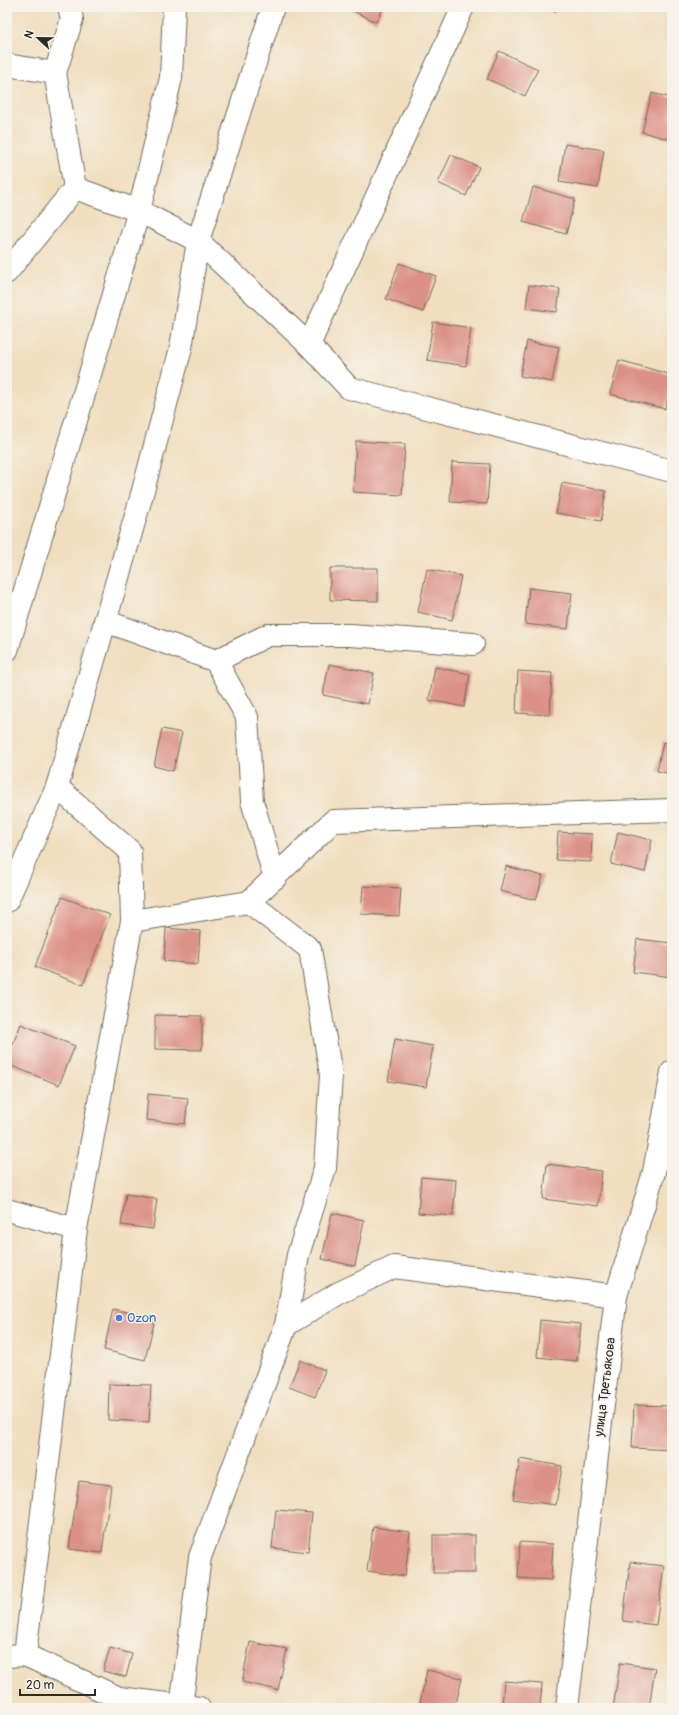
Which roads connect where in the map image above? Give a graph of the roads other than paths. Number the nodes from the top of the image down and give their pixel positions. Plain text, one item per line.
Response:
1 (69, 7) edge
2 (174, 7) edge
3 (273, 7) edge
4 (463, 7) edge
5 (7, 65) edge
6 (55, 73) junction
7 (75, 188) junction
8 (139, 211) junction
9 (198, 241) junction
10 (7, 272) edge
11 (309, 345) junction
12 (672, 471) edge
13 (105, 621) junction
14 (473, 644) dead end
15 (7, 650) edge
16 (216, 661) junction
17 (57, 787) junction
18 (672, 810) edge
19 (275, 878) junction
20 (7, 901) edge
21 (249, 902) junction
22 (132, 921) junction
23 (672, 1072) edge
24 (663, 1175) edge
25 (7, 1210) edge
26 (76, 1230) junction
27 (616, 1296) junction
28 (286, 1325) junction
29 (16, 1656) edge
30 (188, 1707) edge
31 (567, 1708) edge

1 - 6 street
2 - 8 street
3 - 9 street
4 - 11 street
5 - 6 street
6 - 7 street
7 - 8 street
7 - 10 street
8 - 9 street
8 - 15 street
9 - 11 street
9 - 13 street
11 - 12 street
13 - 16 street
13 - 17 street
14 - 16 street
16 - 19 street
17 - 20 street
17 - 22 street
18 - 19 street
19 - 21 street
21 - 22 street
21 - 28 street
22 - 26 street
23 - 24 street, улица Третьякова
24 - 27 street, улица Третьякова
25 - 26 street
26 - 29 street
27 - 28 street
27 - 31 street, улица Третьякова
28 - 30 street
29 - 30 street

